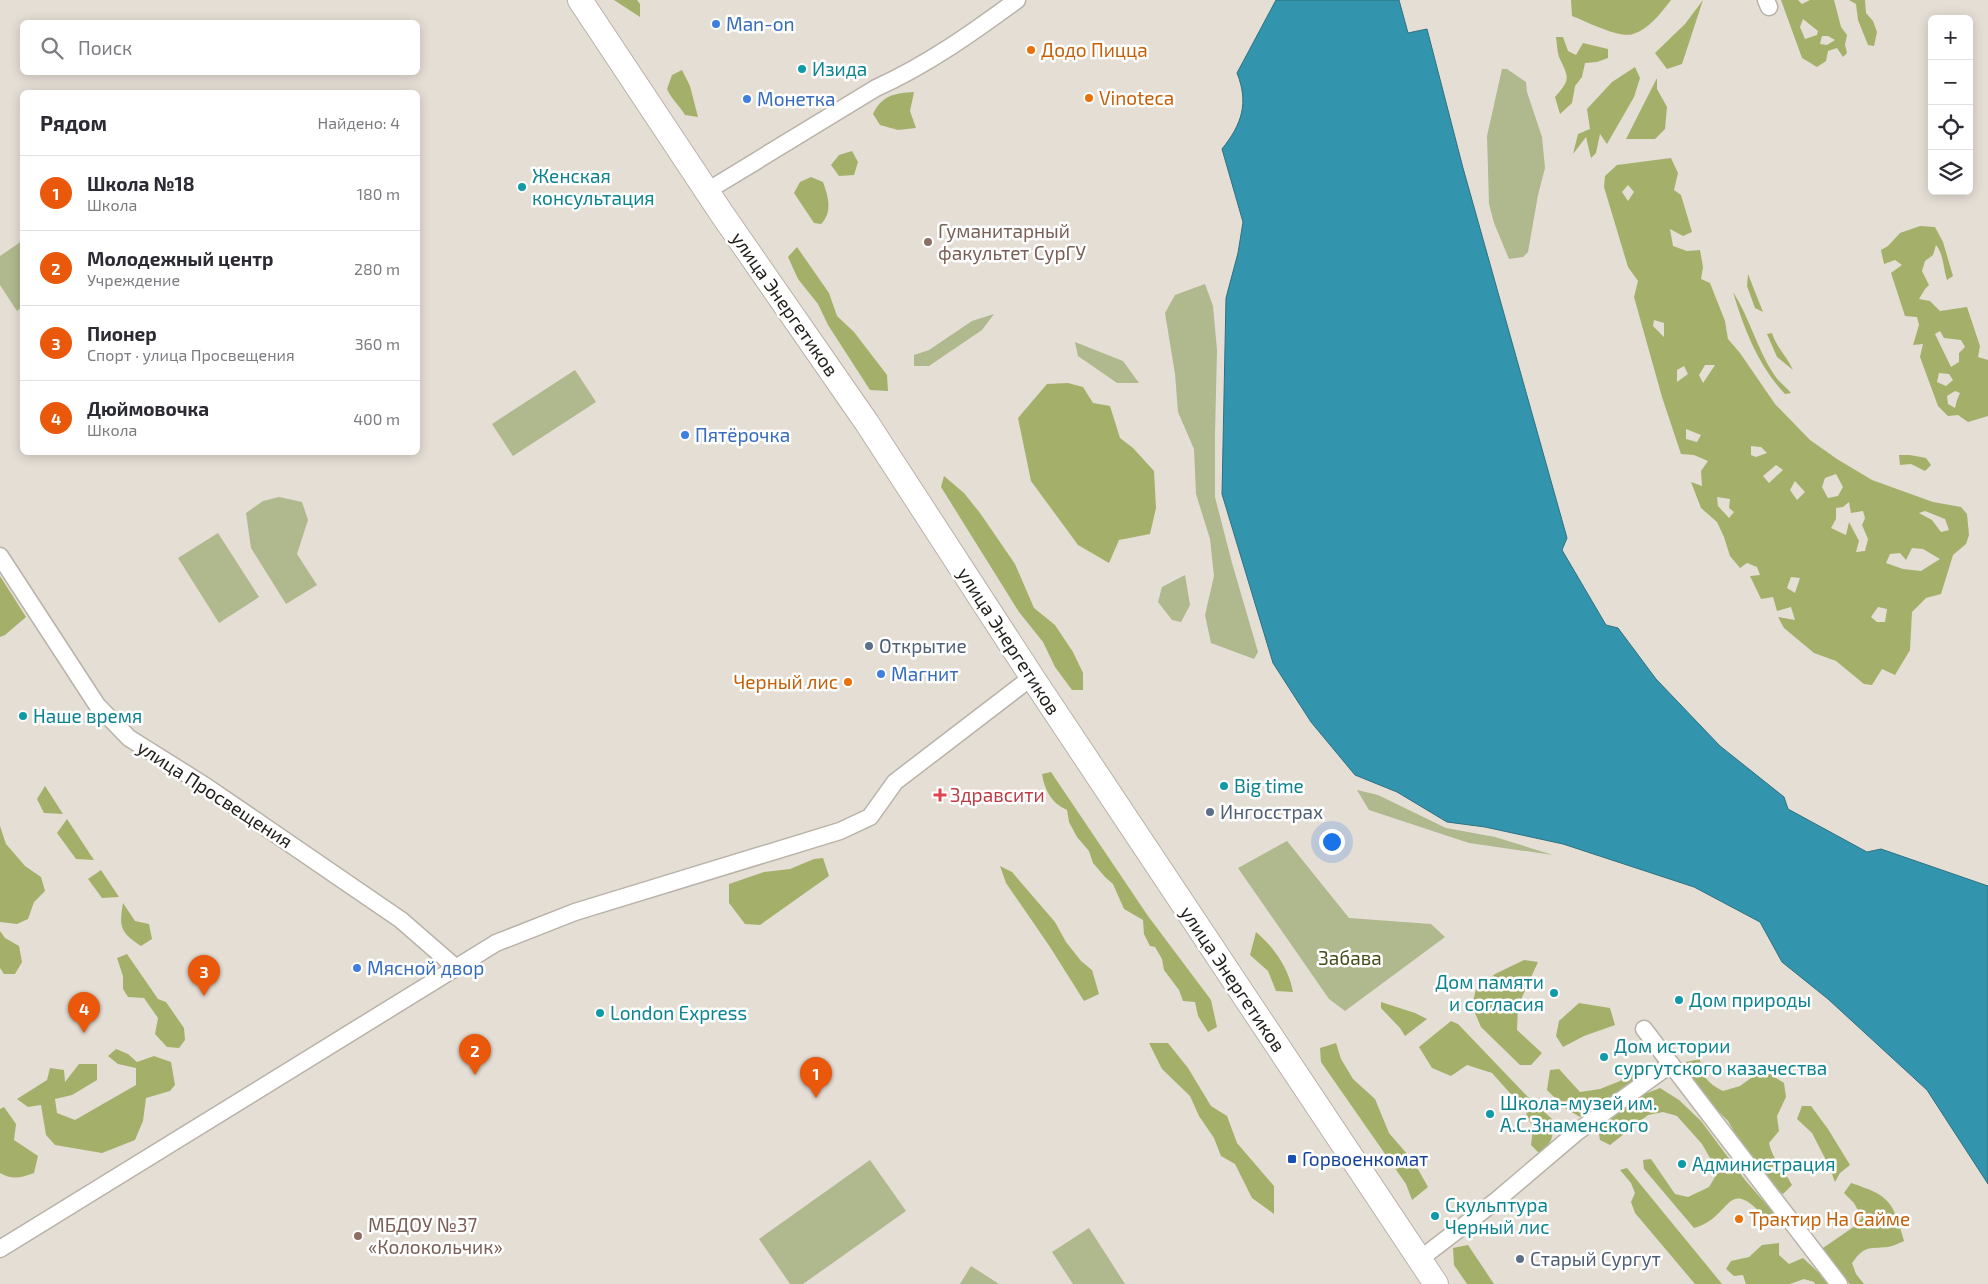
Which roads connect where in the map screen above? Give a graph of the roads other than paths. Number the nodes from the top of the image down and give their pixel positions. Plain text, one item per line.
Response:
1 (580, 0) edge
2 (1017, 0) edge
3 (707, 192) junction
4 (0, 556) edge
5 (1032, 677) junction
6 (456, 967) junction
7 (1644, 1029) dead end
8 (1671, 1064) junction
9 (0, 1249) edge
10 (1420, 1259) junction
11 (1436, 1284) edge
12 (1839, 1284) edge

1 - 3 main road, улица Энергетиков
2 - 3 street
3 - 5 main road, улица Энергетиков
4 - 6 street, улица Просвещения
5 - 6 street
5 - 10 main road, улица Энергетиков
6 - 9 street
7 - 8 street
8 - 10 street
8 - 12 street
10 - 11 main road, улица Энергетиков

